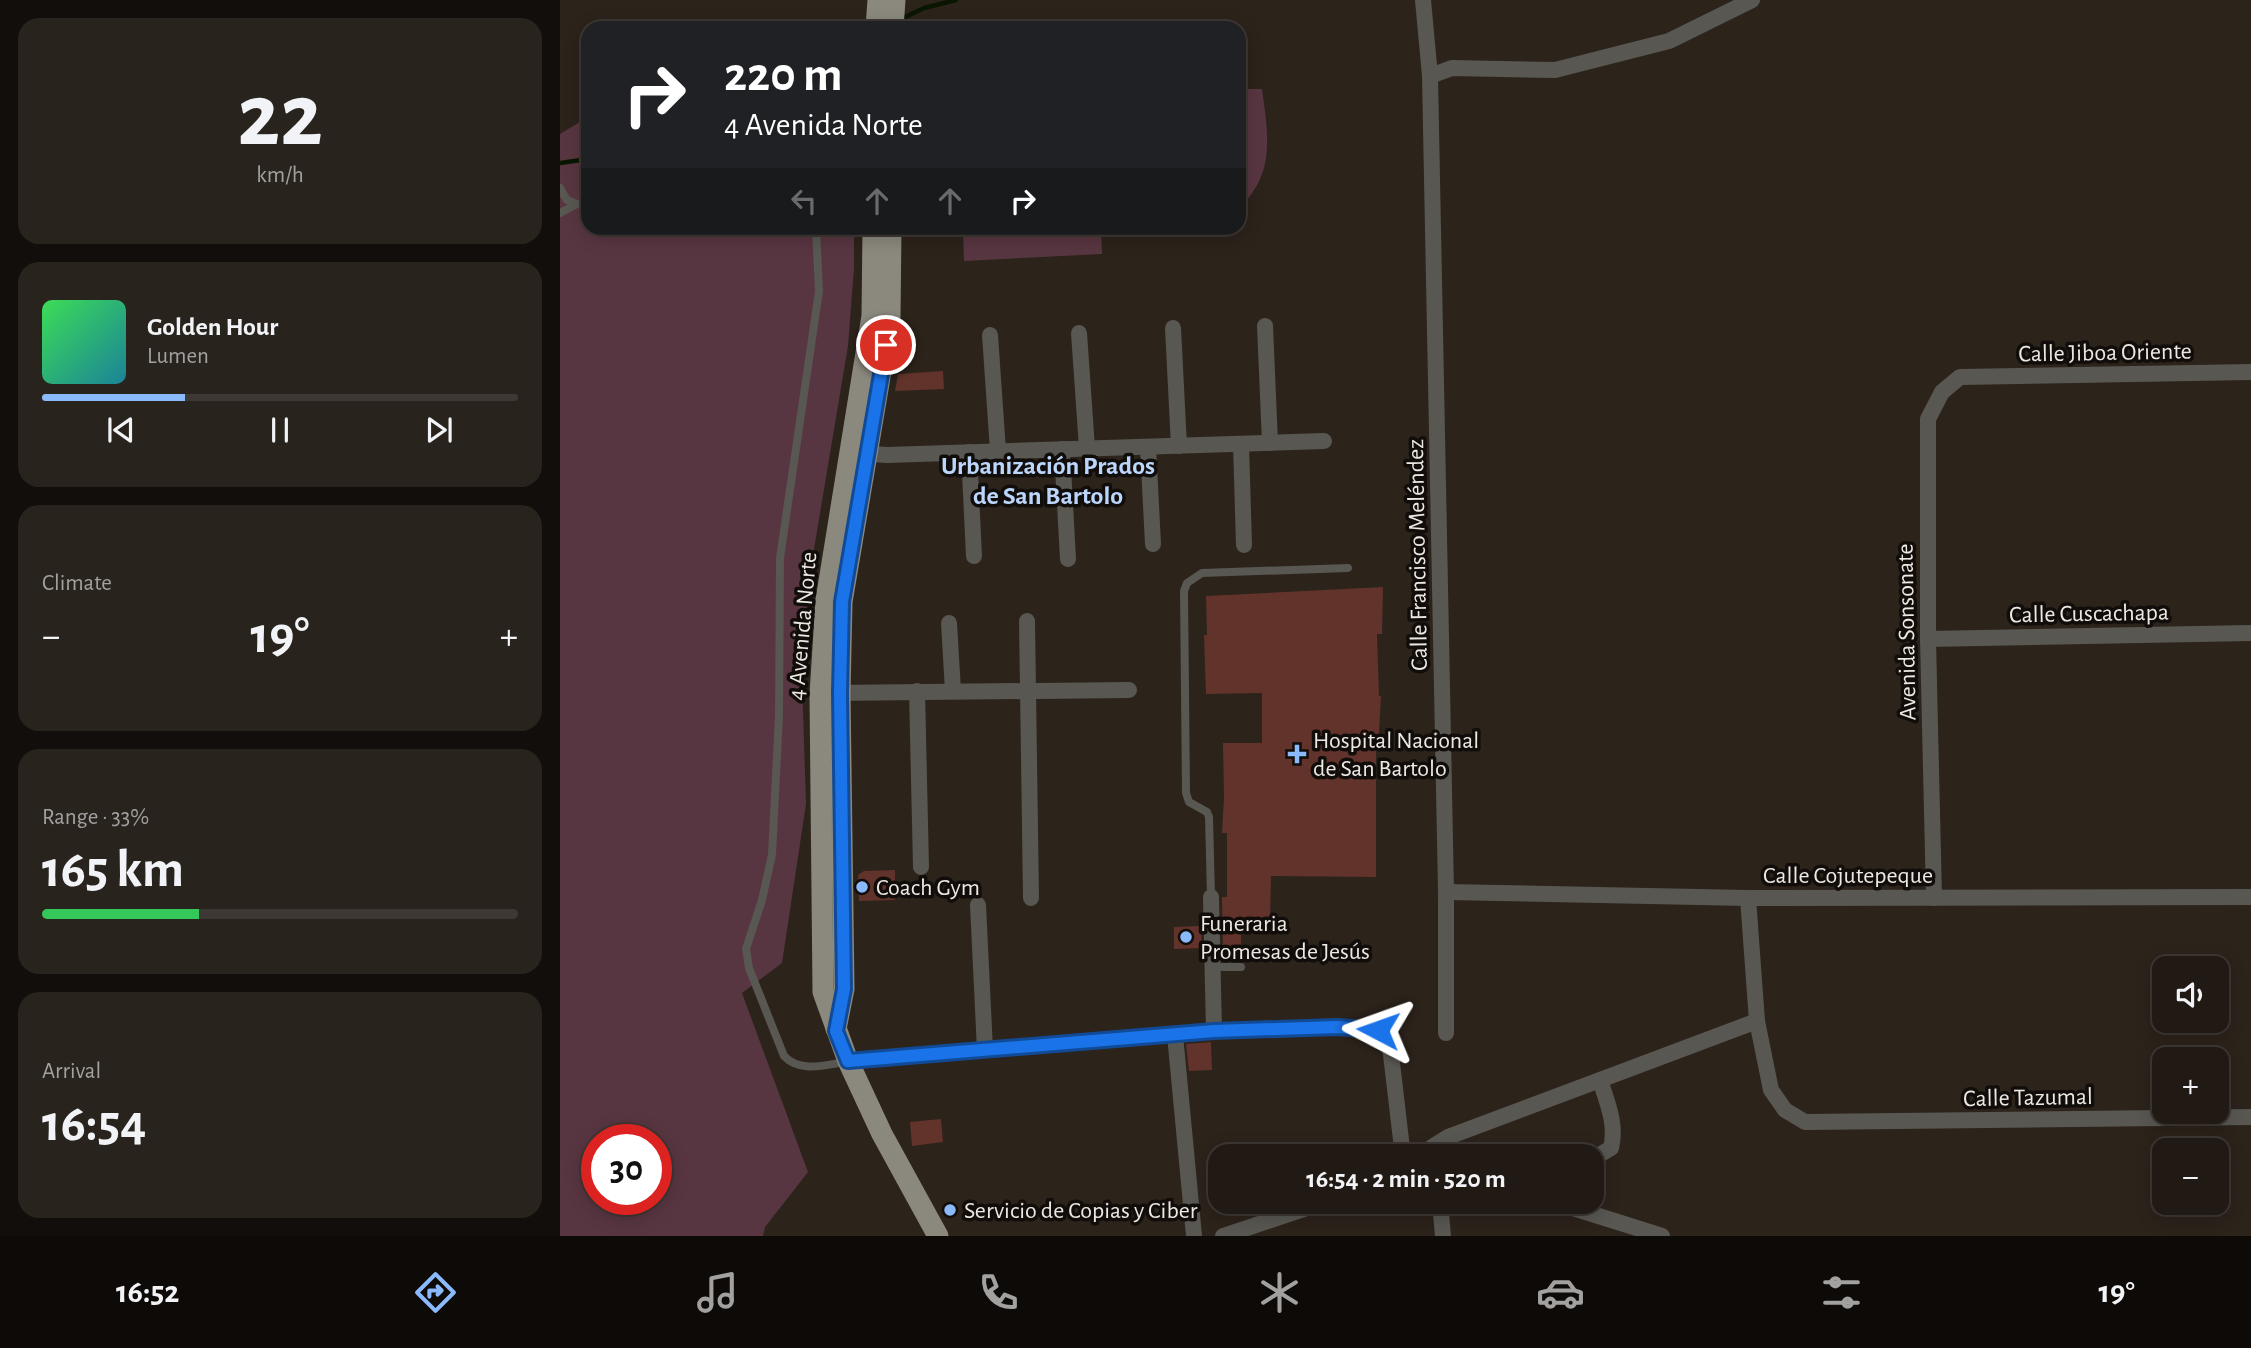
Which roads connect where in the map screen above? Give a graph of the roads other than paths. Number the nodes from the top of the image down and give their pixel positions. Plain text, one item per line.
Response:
1 (1752, 0) edge
2 (1423, 4) edge
3 (1430, 76) junction
4 (560, 188) edge
5 (577, 204) junction
6 (581, 204) edge
7 (560, 213) edge
8 (816, 235) edge
9 (873, 235) edge
10 (891, 235) edge
11 (1265, 326) dead end
12 (1172, 328) dead end
13 (1079, 333) dead end
14 (990, 335) dead end
15 (2251, 372) edge
16 (1960, 377) joint
17 (1324, 441) dead end
18 (1270, 443) junction
19 (1241, 444) junction
20 (1179, 446) junction
21 (1148, 447) junction
22 (1087, 448) junction
23 (1062, 449) junction
24 (998, 451) junction
25 (969, 452) junction
26 (859, 453) junction
27 (1153, 544) dead end
28 (1244, 545) dead end
29 (974, 556) dead end
30 (1068, 559) dead end
31 (1348, 568) dead end
32 (1027, 621) dead end
33 (949, 623) dead end
34 (2251, 633) edge
35 (1928, 639) junction
36 (1029, 690) junction
37 (1129, 690) dead end
38 (917, 691) junction
39 (953, 691) junction
40 (830, 693) junction
41 (920, 867) dead end
42 (1446, 892) junction
43 (1211, 897) joint
44 (2251, 897) edge
45 (1031, 898) dead end
46 (1748, 898) junction
47 (1934, 898) junction
48 (978, 905) dead end
49 (1212, 967) junction
50 (1241, 967) dead end
51 (1757, 1021) junction
52 (1214, 1031) junction
53 (1446, 1033) dead end
54 (1175, 1035) junction
55 (985, 1050) junction
56 (848, 1061) junction
57 (1600, 1080) junction
58 (2251, 1117) edge
59 (1402, 1144) edge
60 (1437, 1144) edge
61 (1604, 1152) edge
62 (1289, 1214) edge
63 (1441, 1214) edge
64 (1581, 1214) edge
65 (1613, 1228) edge
66 (938, 1236) edge
67 (1194, 1236) edge
68 (1223, 1236) edge
69 (1443, 1236) edge
70 (1662, 1236) edge

1 - 3 street
2 - 3 street, Calle Francisco Meléndez
3 - 42 street, Calle Francisco Meléndez
4 - 5 lane
5 - 6 lane
5 - 7 lane
8 - 56 lane
9 - 26 main road, 4 Avenida Norte
10 - 26 main road, 4 Avenida Norte
11 - 18 street
12 - 20 street
13 - 22 street
14 - 24 street
15 - 16 street, Calle Jiboa Oriente
16 - 35 street, Avenida Sonsonate
17 - 18 street
18 - 19 street
19 - 20 street
19 - 28 street
20 - 21 street
21 - 22 street
21 - 27 street
22 - 23 street
23 - 24 street
23 - 30 street
24 - 25 street
25 - 26 street
25 - 29 street
26 - 40 main road, 4 Avenida Norte
31 - 43 lane
32 - 36 street
33 - 39 street
34 - 35 street, Calle Cuscachapa
35 - 47 street, Avenida Sonsonate
36 - 37 street
36 - 39 street
36 - 45 street
38 - 39 street
38 - 40 street
38 - 41 street
40 - 56 main road, 4 Avenida Norte
42 - 46 street, Calle Cojutepeque
42 - 53 street, Calle Francisco Meléndez
43 - 49 street
44 - 47 street, Calle Cojutepeque
46 - 47 street, Calle Cojutepeque
46 - 51 street
48 - 55 street
49 - 50 lane
49 - 52 street
51 - 57 street
51 - 58 street, Calle Tazumal
52 - 54 street
52 - 59 street
54 - 55 street
54 - 67 street
55 - 56 street
56 - 66 main road, 4 Avenida Norte
57 - 60 street
57 - 61 street
62 - 68 street
63 - 69 street
64 - 65 street
65 - 70 street

